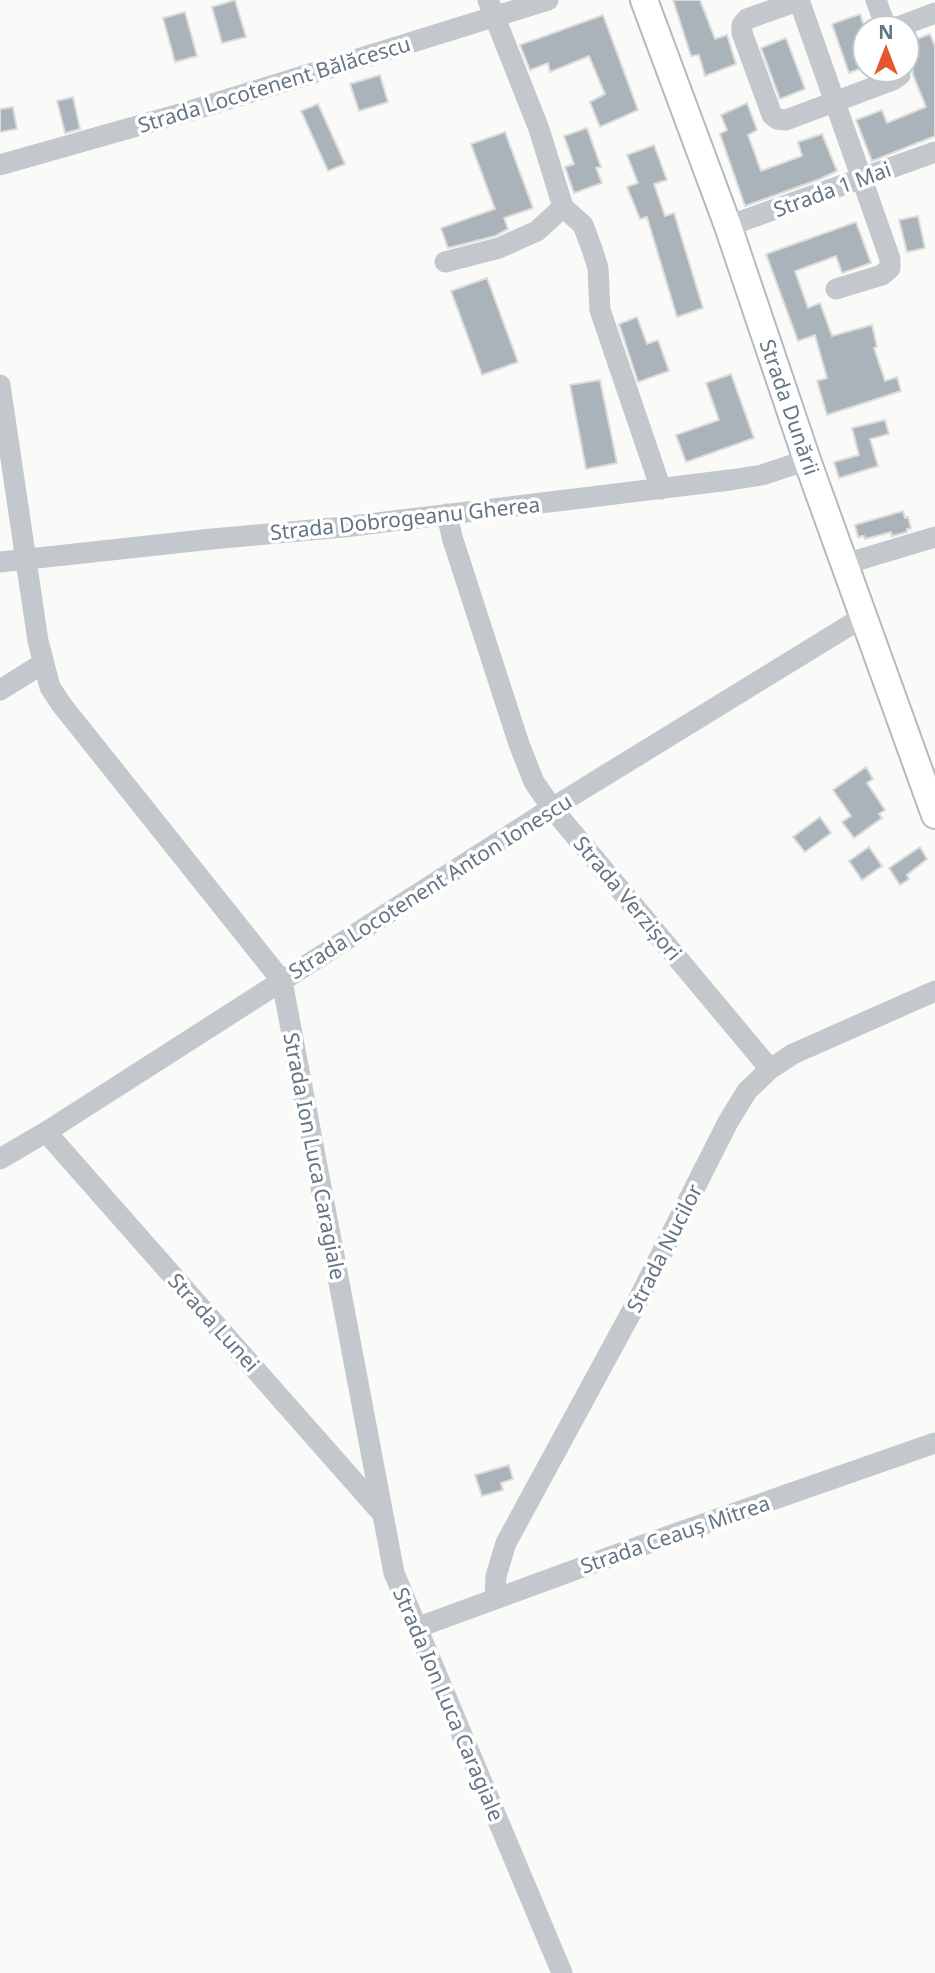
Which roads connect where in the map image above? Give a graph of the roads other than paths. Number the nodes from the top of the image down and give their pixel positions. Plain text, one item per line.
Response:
1 (548, 0) edge
2 (644, 0) edge
3 (799, 0) edge
4 (491, 8) edge
5 (882, 84) edge
6 (834, 102) junction
7 (935, 152) edge
8 (0, 165) edge
9 (862, 178) junction
10 (563, 206) junction
11 (728, 226) junction
12 (444, 262) dead end
13 (836, 289) dead end
14 (0, 385) edge
15 (807, 460) junction
16 (662, 489) junction
17 (447, 514) junction
18 (935, 537) edge
19 (25, 560) junction
20 (0, 562) edge
21 (845, 564) junction
22 (863, 617) junction
23 (42, 664) junction
24 (0, 690) edge
25 (552, 808) junction
26 (935, 815) edge
27 (282, 981) junction
28 (935, 991) edge
29 (769, 1069) junction
30 (46, 1132) junction
31 (0, 1159) edge
32 (935, 1443) edge
33 (382, 1513) junction
34 (495, 1598) junction
35 (416, 1628) junction
36 (562, 1973) edge

1 - 4 street, Strada Locotenent Bălăcescu
2 - 11 main road, Strada Dunării
3 - 6 street
3 - 6 street
4 - 8 street, Strada Locotenent Bălăcescu
4 - 10 street
5 - 6 street
6 - 9 street
7 - 9 street, Strada 1 Mai
9 - 11 street, Strada 1 Mai
9 - 13 street
10 - 12 street
10 - 16 street
11 - 15 main road, Strada Dunării
14 - 19 street, Strada Ion Luca Caragiale
15 - 16 street, Strada Dobrogeanu Gherea
15 - 21 main road, Strada Dunării
16 - 17 street, Strada Dobrogeanu Gherea
17 - 19 street, Strada Dobrogeanu Gherea
17 - 25 street, Strada Verzișori
18 - 21 street
19 - 20 street, Strada Dobrogeanu Gherea
19 - 23 street, Strada Ion Luca Caragiale
21 - 22 main road, Strada Dunării
22 - 25 street, Strada Locotenent Anton Ionescu
22 - 26 main road, Strada Dunării
23 - 24 street
23 - 27 street, Strada Ion Luca Caragiale
25 - 27 street, Strada Locotenent Anton Ionescu
25 - 29 street, Strada Verzișori
27 - 30 street, Strada Locotenent Anton Ionescu
27 - 33 street, Strada Ion Luca Caragiale
28 - 29 street, Strada Nucilor
29 - 34 street, Strada Nucilor
30 - 31 street, Strada Locotenent Anton Ionescu
30 - 33 street, Strada Lunei
32 - 34 street, Strada Ceauș Mitrea
33 - 35 street, Strada Ion Luca Caragiale
34 - 35 street, Strada Ceauș Mitrea
35 - 36 street, Strada Ion Luca Caragiale

